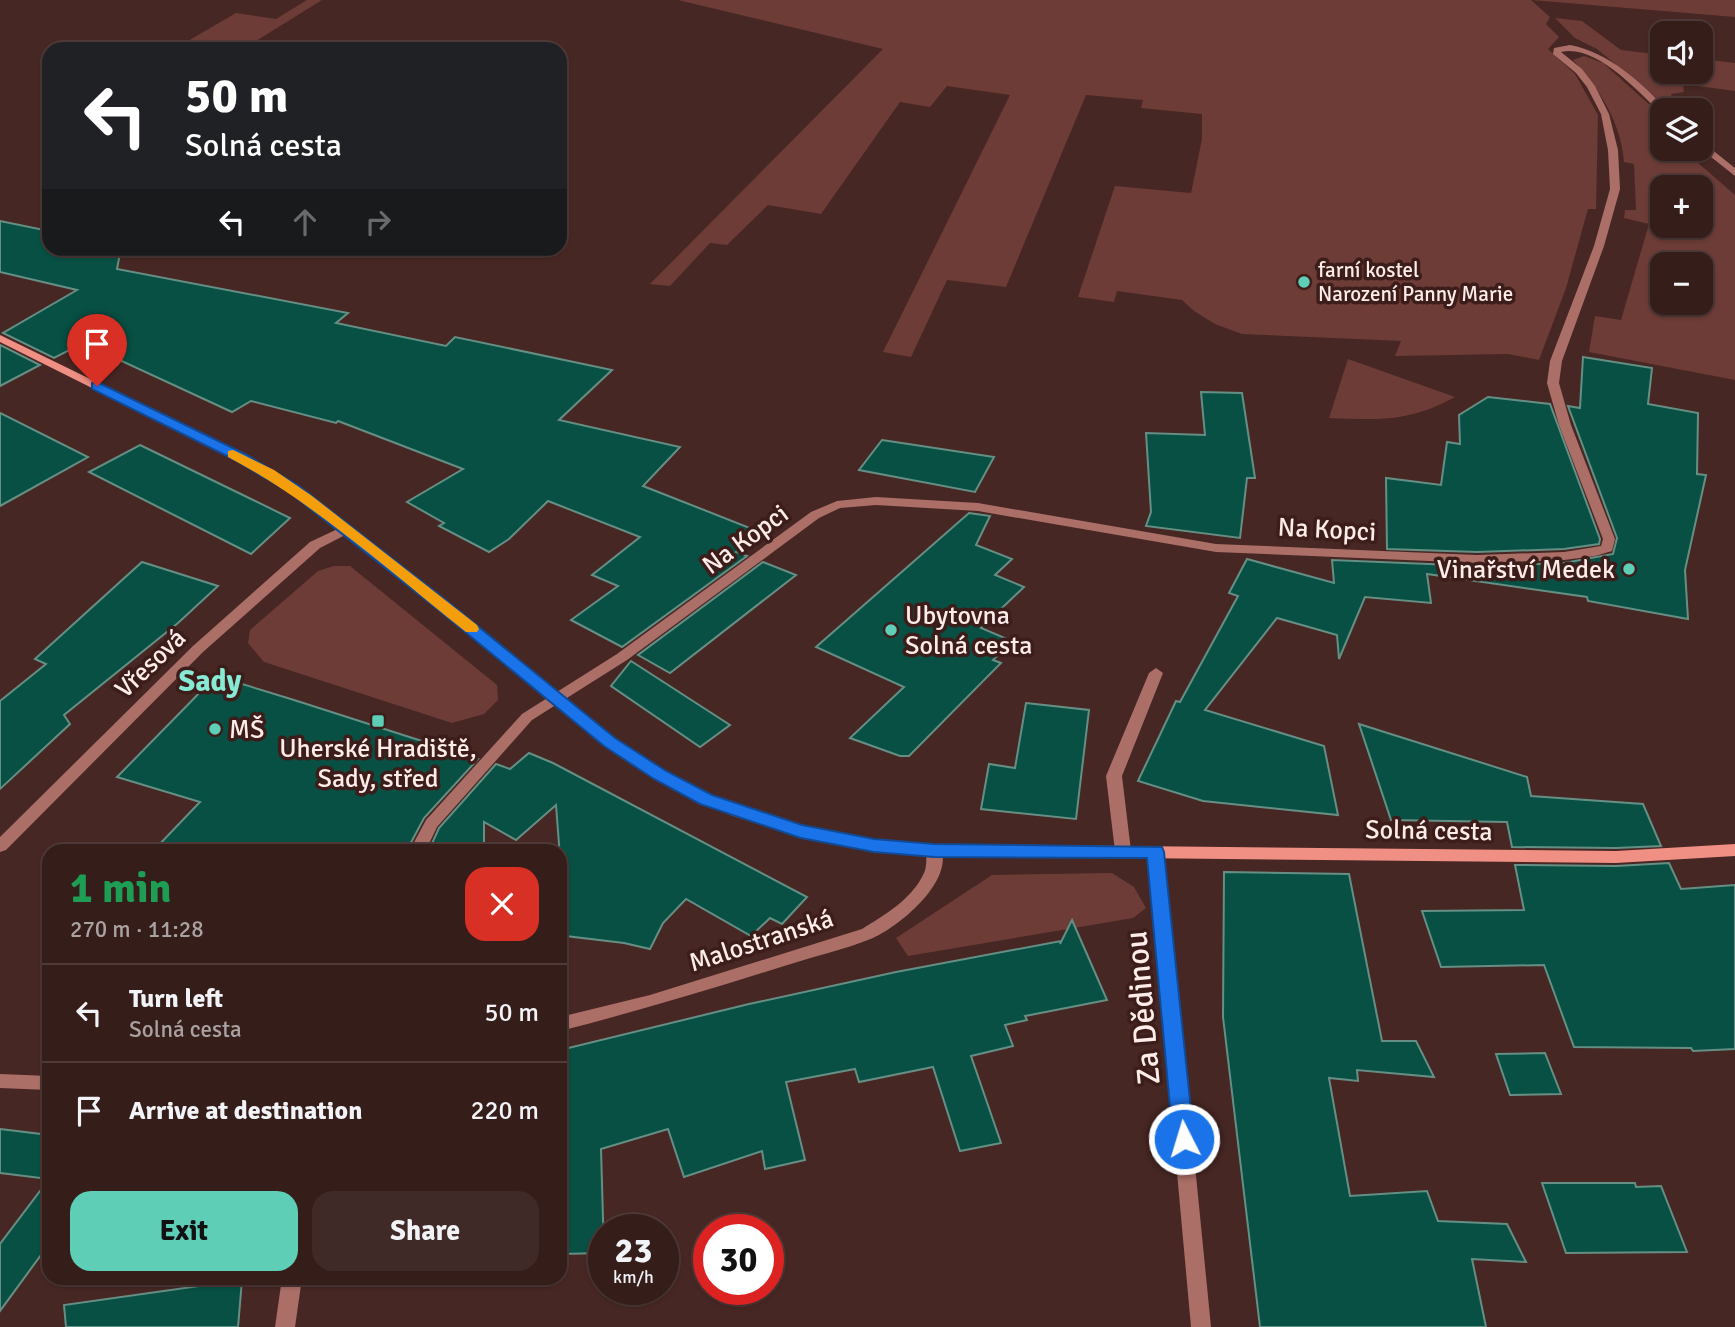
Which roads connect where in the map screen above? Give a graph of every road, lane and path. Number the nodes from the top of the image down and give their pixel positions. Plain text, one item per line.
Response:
1 (1650, 99) edge
2 (1713, 154) edge
3 (1735, 173) edge
4 (0, 338) edge
5 (346, 529) junction
6 (1156, 673) dead end
7 (556, 698) junction
8 (421, 844) edge
9 (0, 846) edge
10 (934, 850) junction
11 (1735, 850) edge
12 (1123, 851) junction
13 (1156, 852) junction
14 (567, 1022) edge
15 (0, 1082) edge
16 (42, 1083) edge
17 (291, 1285) edge
18 (285, 1327) edge
19 (1201, 1327) edge

1 - 7 street, Na Kopci
2 - 3 street
4 - 5 street, Solná cesta
5 - 7 street, Solná cesta
5 - 9 street, Vřesová
6 - 12 street
7 - 8 street
7 - 10 street, Solná cesta
10 - 12 street, Solná cesta
10 - 14 street, Malostranská
11 - 13 street, Solná cesta
12 - 13 street, Solná cesta
13 - 19 street, Za Dědinou
15 - 16 street
17 - 18 street

